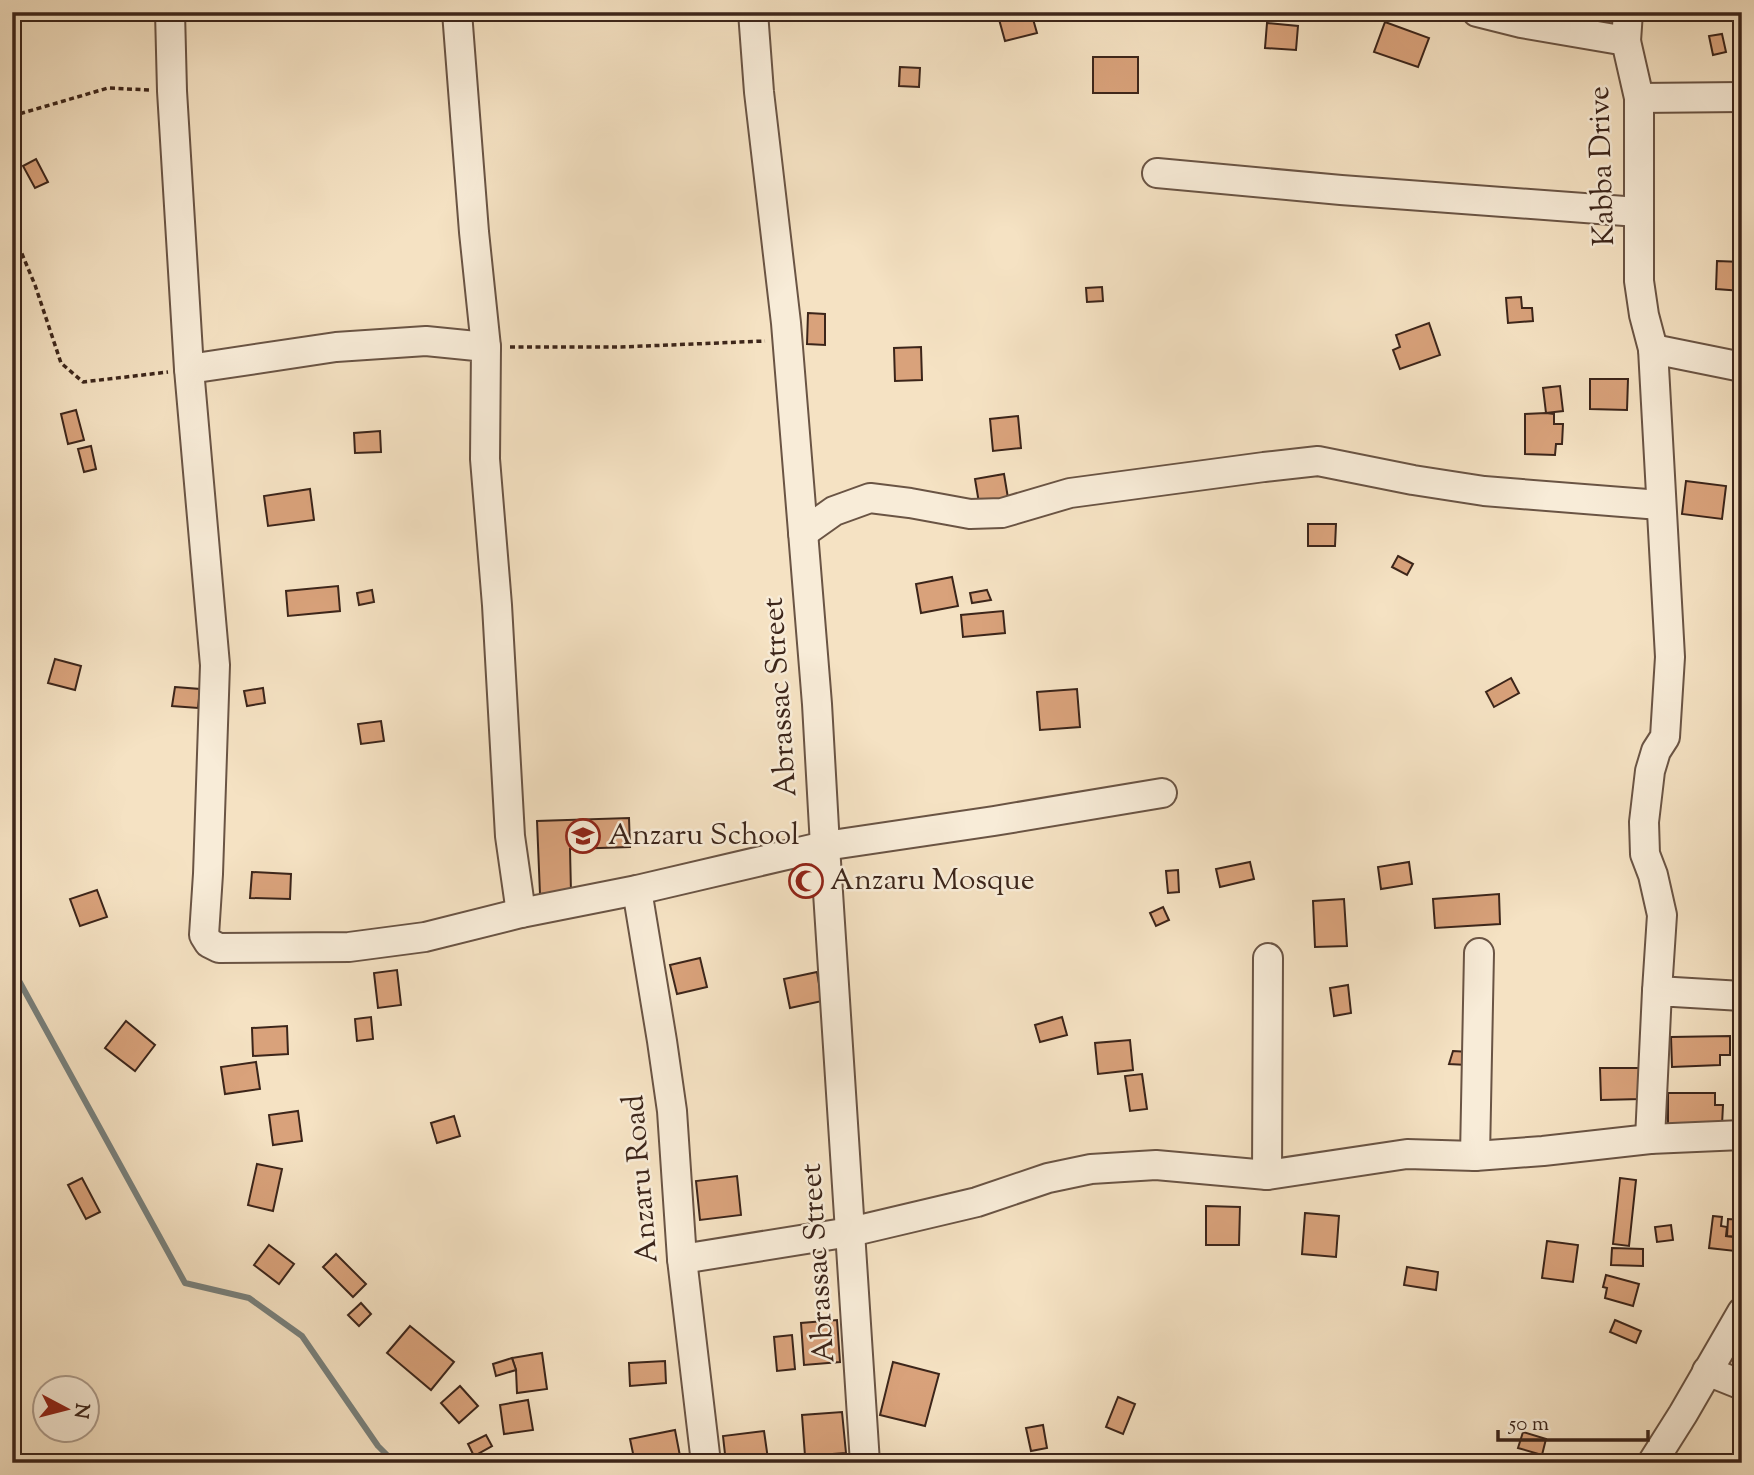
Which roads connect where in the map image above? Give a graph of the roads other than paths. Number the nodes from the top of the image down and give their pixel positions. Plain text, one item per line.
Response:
1 (170, 12) edge
2 (457, 12) edge
3 (752, 12) edge
4 (1477, 12) edge
5 (1628, 12) edge
6 (1626, 41) junction
7 (1742, 97) edge
8 (1639, 98) junction
9 (1157, 173) dead end
10 (1638, 212) junction
11 (486, 347) junction
12 (1653, 349) junction
13 (1742, 367) edge
14 (189, 369) junction
15 (1660, 505) junction
16 (803, 533) junction
17 (1162, 793) dead end
18 (824, 846) junction
19 (637, 890) junction
20 (521, 913) junction
21 (1479, 953) dead end
22 (1268, 958) dead end
23 (1657, 991) junction
24 (1742, 996) edge
25 (1742, 1135) edge
26 (1650, 1139) junction
27 (1475, 1156) junction
28 (1267, 1175) junction
29 (850, 1232) junction
30 (682, 1259) junction
31 (1742, 1312) edge
32 (1707, 1371) junction
33 (1742, 1385) edge
34 (706, 1463) edge
35 (865, 1463) edge
36 (1652, 1463) edge

1 - 14 street
2 - 11 street
3 - 16 street, Abrassac Street
4 - 6 street
5 - 6 street, Kabba Drive
6 - 8 street, Kabba Drive
7 - 8 street
8 - 10 street, Kabba Drive
9 - 10 street
10 - 12 street, Kabba Drive
11 - 14 street
11 - 20 street
12 - 13 street
12 - 15 street, Kabba Drive
14 - 20 street
15 - 16 street
15 - 23 street, Kabba Drive
16 - 18 street, Abrassac Street
17 - 18 street
18 - 19 street
18 - 29 street, Abrassac Street
19 - 20 street
19 - 30 street, Anzaru Road
21 - 27 street
22 - 28 street
23 - 24 street
23 - 26 street, Kabba Drive
25 - 26 street
26 - 27 street
27 - 28 street
28 - 29 street
29 - 30 street
29 - 35 street, Abrassac Street
30 - 34 street, Anzaru Road
31 - 32 street
32 - 33 street
32 - 36 street

